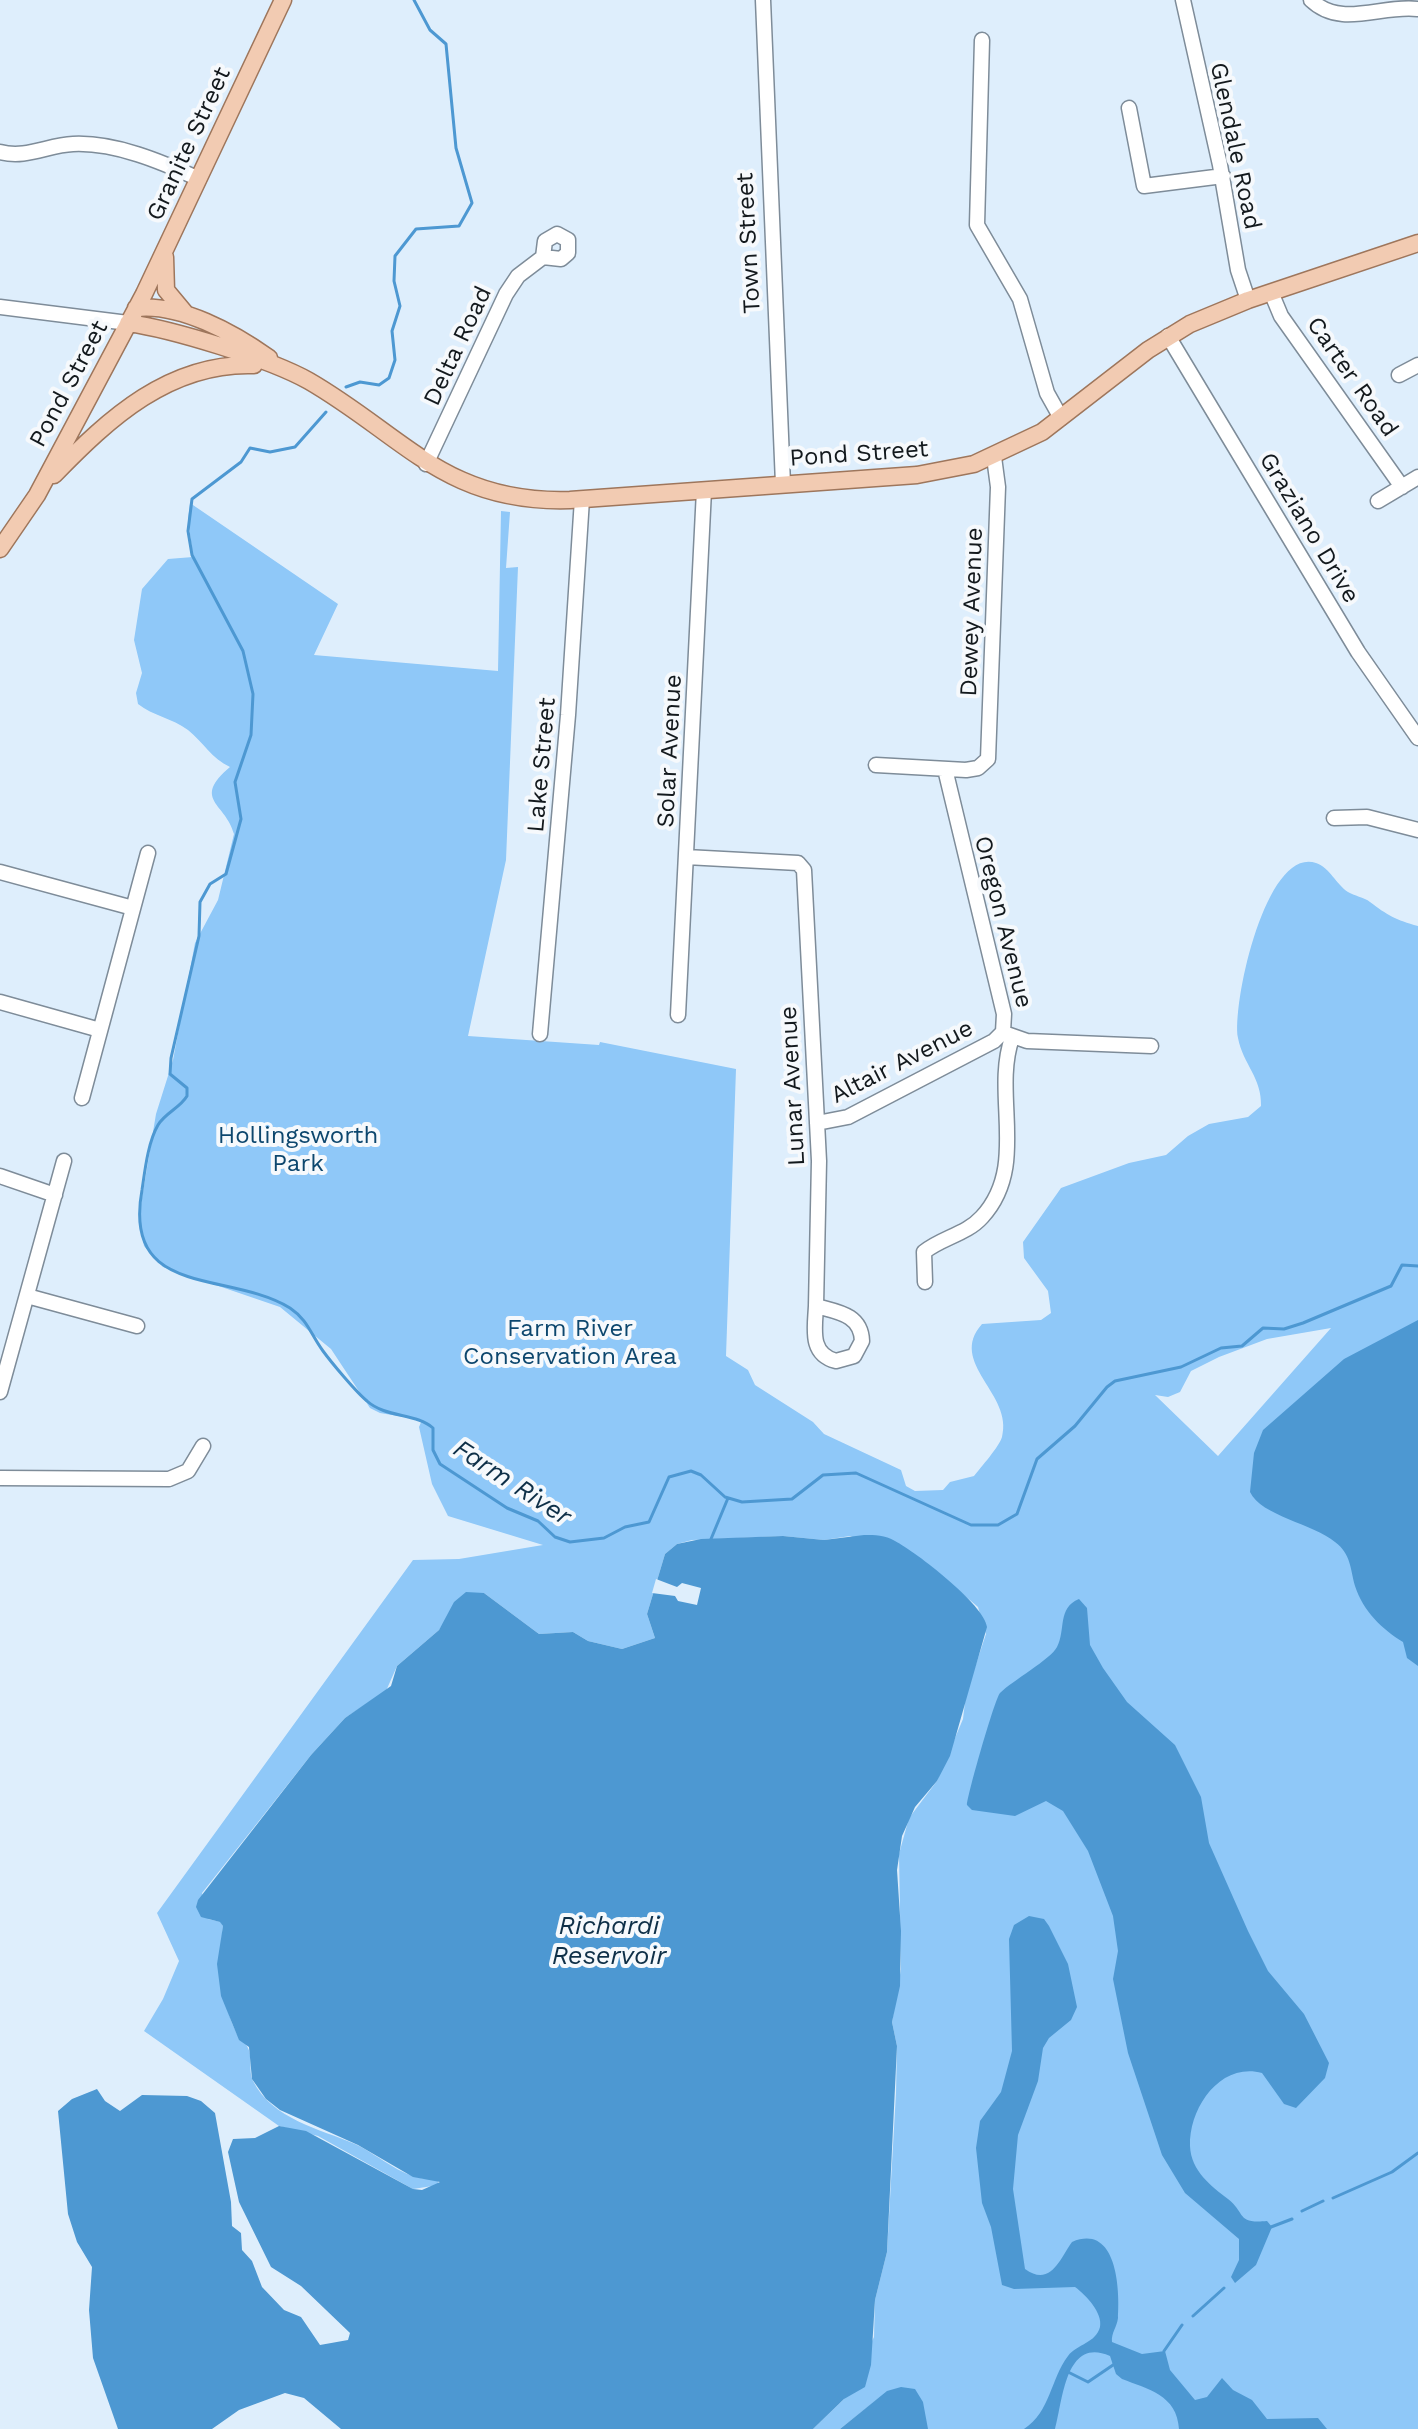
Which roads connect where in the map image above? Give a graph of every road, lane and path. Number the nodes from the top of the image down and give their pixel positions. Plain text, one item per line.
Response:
1 (283, 0) edge
2 (763, 0) edge
3 (1183, 0) edge
4 (1311, 0) edge
5 (1418, 9) edge
6 (982, 40) dead end
7 (1129, 108) dead end
8 (0, 152) edge
9 (1223, 176) junction
10 (199, 179) junction
11 (170, 240) junction
12 (1418, 243) edge
13 (543, 257) dead end
14 (1271, 292) junction
15 (1248, 300) junction
16 (0, 307) edge
17 (132, 315) junction
18 (194, 318) junction
19 (1168, 336) junction
20 (1418, 365) edge
21 (283, 368) junction
22 (1399, 375) dead end
23 (1061, 418) junction
24 (994, 457) junction
25 (426, 464) junction
26 (1418, 477) edge
27 (783, 484) junction
28 (1402, 487) junction
29 (704, 490) junction
30 (37, 495) junction
31 (582, 499) junction
32 (1378, 501) dead end
33 (0, 549) edge
34 (1418, 738) edge
35 (876, 765) dead end
36 (945, 769) junction
37 (1334, 818) dead end
38 (1418, 830) edge
39 (148, 853) dead end
40 (686, 857) junction
41 (0, 872) edge
42 (133, 908) junction
43 (0, 1002) edge
44 (678, 1015) dead end
45 (100, 1030) junction
46 (540, 1034) dead end
47 (1008, 1035) junction
48 (1151, 1046) dead end
49 (82, 1098) dead end
50 (817, 1123) junction
51 (64, 1161) dead end
52 (0, 1176) edge
53 (55, 1195) junction
54 (925, 1282) dead end
55 (27, 1296) junction
56 (816, 1306) dead end
57 (137, 1326) dead end
58 (0, 1392) edge
59 (203, 1446) dead end
60 (0, 1478) edge

1 - 10 main road, Granite Street
2 - 27 street, Town Street
3 - 9 street, Glendale Road
4 - 5 street
6 - 23 street
7 - 9 street
8 - 10 street
9 - 15 street, Glendale Road
10 - 11 main road, Granite Street
11 - 17 main road, Granite Street
11 - 18 main road
12 - 14 main road, Pond Street
13 - 25 street, Delta Road
14 - 15 main road, Pond Street
14 - 28 street, Carter Road
15 - 19 main road, Pond Street
16 - 17 street
17 - 18 main road, Pond Street
17 - 21 main road, Pond Street
17 - 30 main road, Pond Street
18 - 21 main road, Pond Street
19 - 23 main road, Pond Street
19 - 34 street, Graziano Drive
20 - 22 street
21 - 25 main road, Pond Street
21 - 30 main road
23 - 24 main road, Pond Street
24 - 27 main road, Pond Street
24 - 36 street, Dewey Avenue
25 - 31 main road, Pond Street
26 - 28 street
27 - 29 main road, Pond Street
28 - 32 street
29 - 31 main road, Pond Street
29 - 40 street, Solar Avenue
30 - 33 main road, Pond Street
31 - 46 street, Lake Street
35 - 36 street
36 - 47 street, Oregon Avenue
37 - 38 street
39 - 42 street
40 - 44 street, Solar Avenue
40 - 50 street, Lunar Avenue
41 - 42 street
42 - 45 street
43 - 45 street
45 - 49 street
47 - 48 street, Oregon Avenue
47 - 50 street, Altair Avenue
47 - 54 street
50 - 56 street, Lunar Avenue
51 - 53 street
52 - 53 street
53 - 55 street
55 - 57 street
55 - 58 street
59 - 60 street

